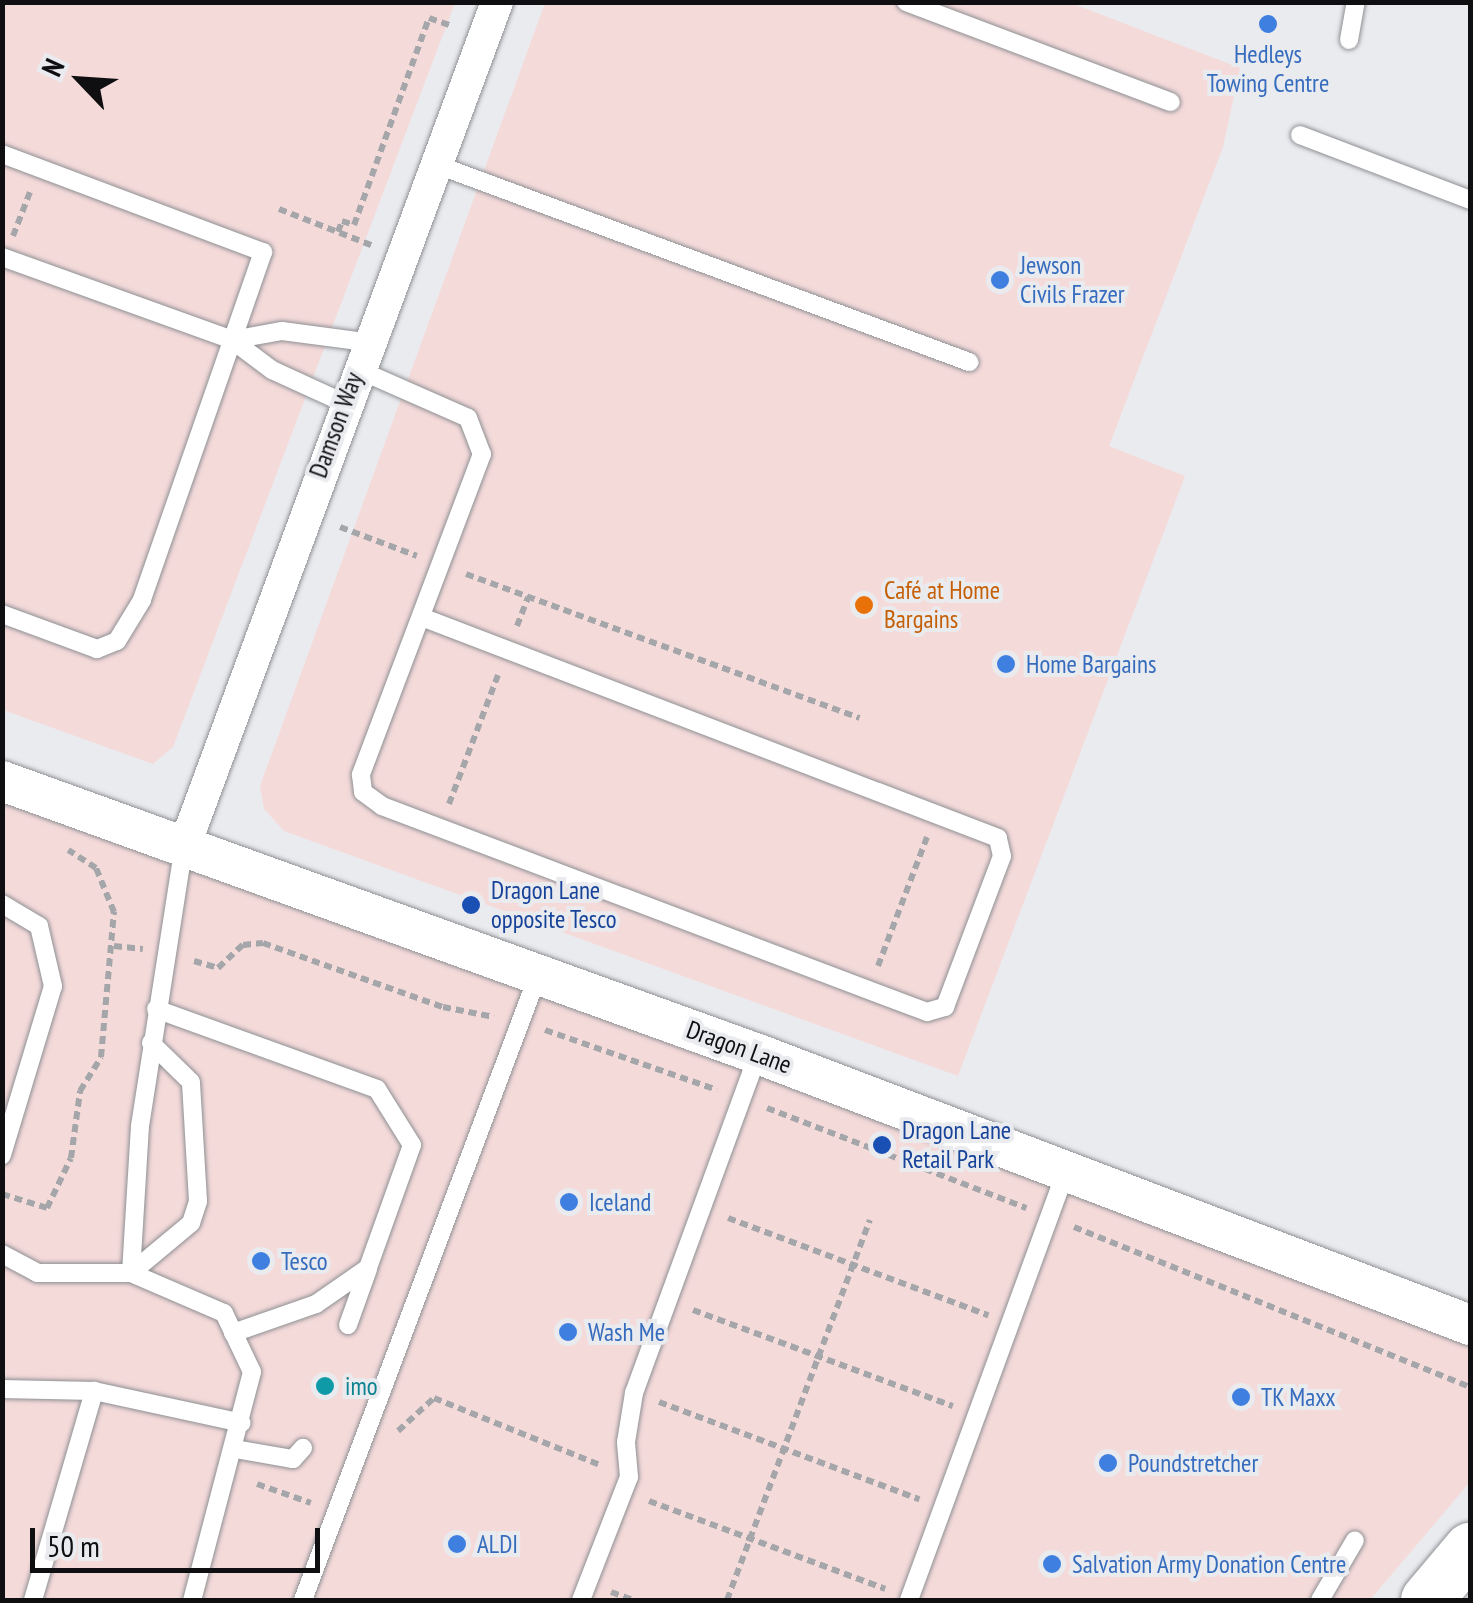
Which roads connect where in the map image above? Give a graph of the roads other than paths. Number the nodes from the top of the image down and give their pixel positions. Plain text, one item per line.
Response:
1 (497, 2) edge
2 (906, 2) edge
3 (1356, 2) edge
4 (1349, 40) dead end
5 (1171, 102) dead end
6 (1300, 135) dead end
7 (2, 154) edge
8 (435, 164) junction
9 (1470, 200) edge
10 (4, 258) edge
11 (232, 340) junction
12 (362, 356) junction
13 (969, 362) dead end
14 (344, 402) junction
15 (2, 614) edge
16 (424, 618) junction
17 (2, 781) edge
18 (183, 850) junction
19 (2, 904) edge
20 (538, 975) junction
21 (156, 1010) junction
22 (151, 1044) junction
23 (758, 1054) junction
24 (2, 1156) edge
25 (1066, 1171) junction
26 (4, 1258) edge
27 (368, 1268) junction
28 (131, 1273) junction
29 (348, 1325) dead end
30 (1470, 1325) edge
31 (234, 1334) junction
32 (2, 1389) edge
33 (94, 1391) junction
34 (242, 1423) junction
35 (303, 1448) dead end
36 (235, 1449) junction
37 (1354, 1540) dead end
38 (1470, 1549) edge
39 (33, 1600) edge
40 (192, 1600) edge
41 (302, 1600) edge
42 (581, 1600) edge
43 (909, 1600) edge
44 (1320, 1600) edge
45 (1427, 1600) edge

1 - 8 street, Damson Way
2 - 5 lane
3 - 4 lane
6 - 9 lane
7 - 11 lane
8 - 12 street, Damson Way
8 - 13 lane
10 - 11 lane
11 - 12 lane
11 - 14 lane
11 - 15 lane
12 - 14 street, Damson Way
12 - 16 lane
14 - 18 street, Damson Way
16 - 16 lane
17 - 18 street, Dragon Lane
18 - 20 street, Dragon Lane
18 - 21 lane
19 - 24 lane
20 - 23 street, Dragon Lane
20 - 41 lane
21 - 22 lane
21 - 27 lane
22 - 28 lane
22 - 28 lane
23 - 25 street, Dragon Lane
23 - 42 lane
25 - 30 street, Dragon Lane
25 - 43 lane
26 - 28 lane
27 - 29 lane
27 - 31 lane
28 - 31 lane
31 - 34 lane
32 - 33 lane
33 - 34 lane
33 - 39 lane
34 - 36 lane
35 - 36 lane
36 - 40 lane
37 - 44 lane
38 - 45 main road

